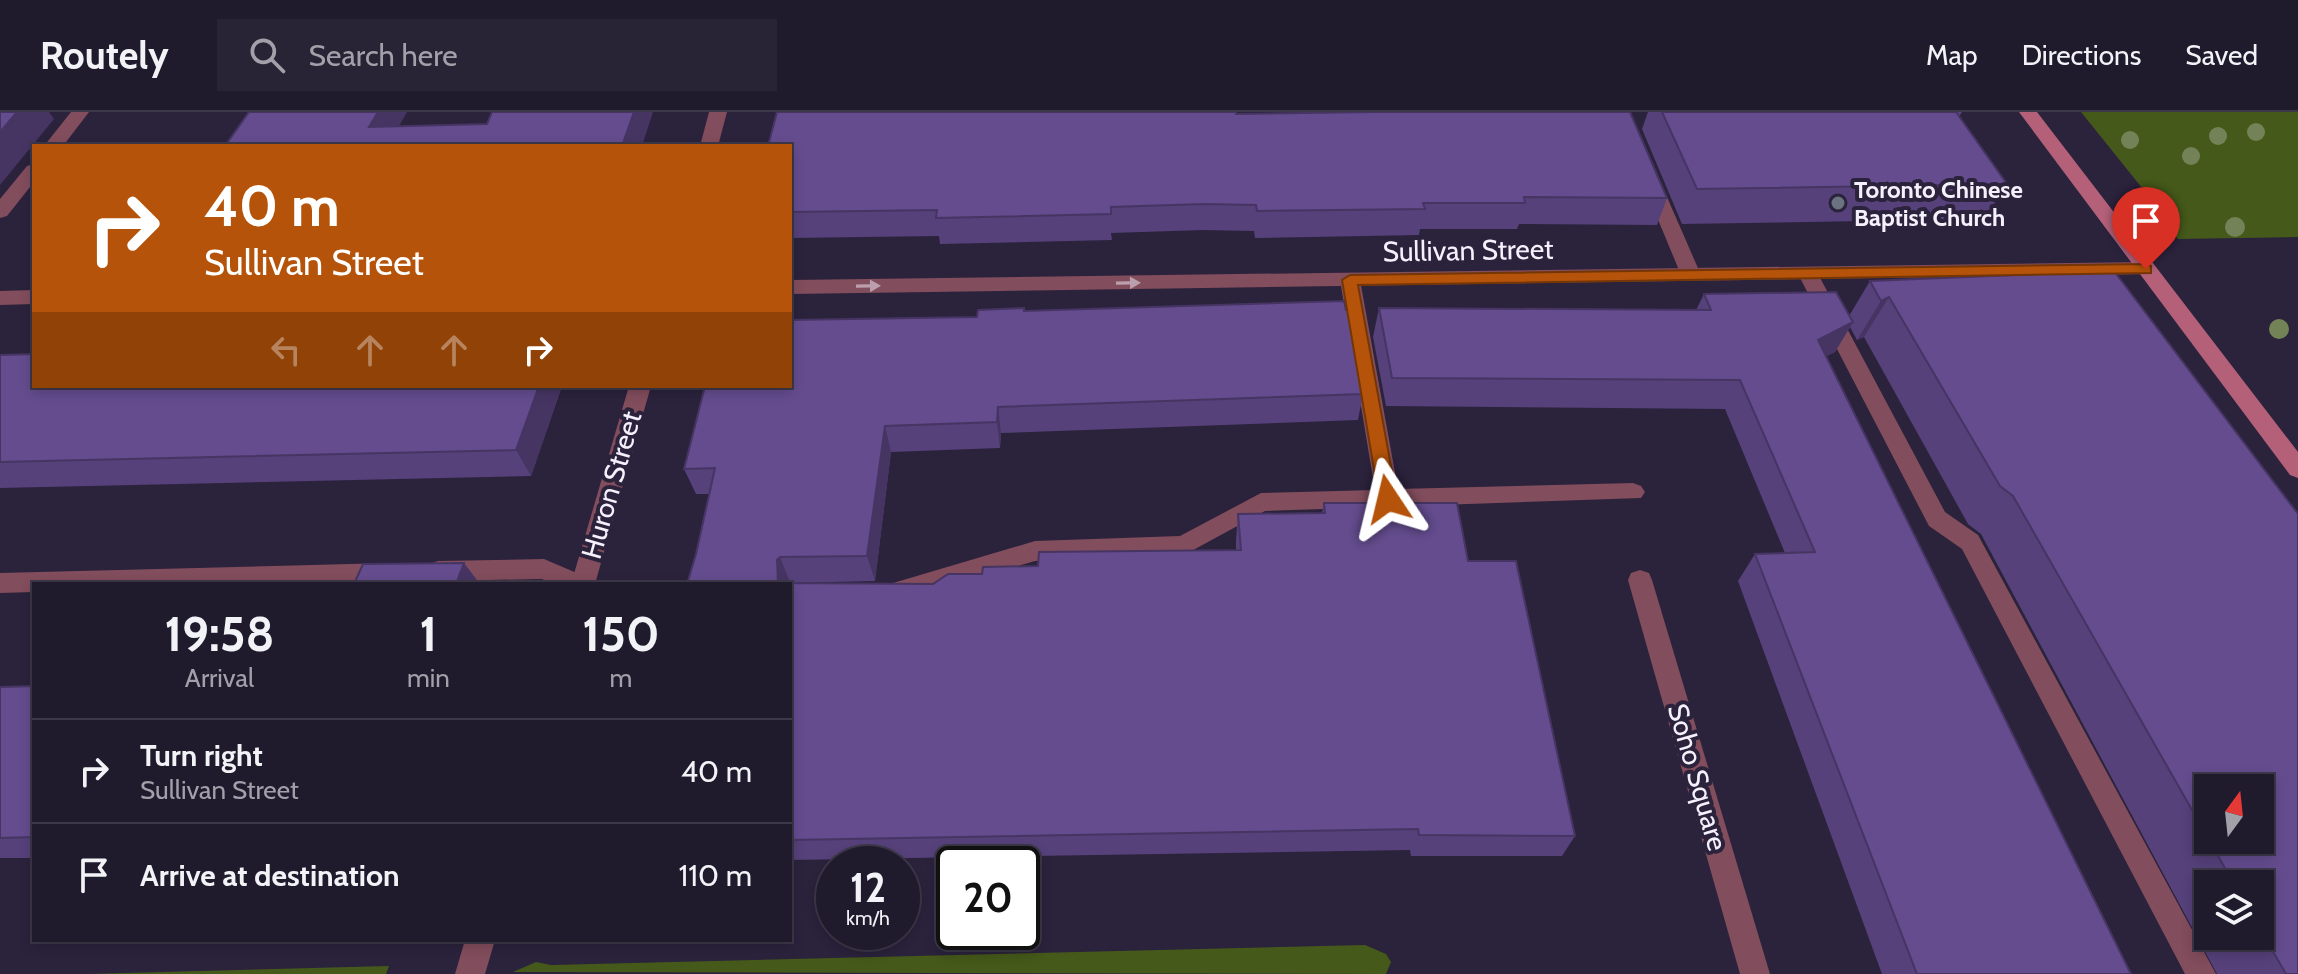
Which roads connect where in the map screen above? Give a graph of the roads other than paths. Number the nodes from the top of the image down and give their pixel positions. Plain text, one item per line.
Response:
1 (80, 112) edge
2 (718, 112) edge
3 (2028, 112) edge
4 (55, 144) edge
5 (710, 144) edge
6 (1645, 166) edge
7 (32, 172) edge
8 (0, 212) edge
9 (2146, 269) junction
10 (1808, 274) junction
11 (1691, 275) junction
12 (1350, 280) junction
13 (792, 287) edge
14 (32, 297) edge
15 (0, 298) edge
16 (639, 388) edge
17 (2298, 469) edge
18 (1633, 492) dead end
19 (1388, 499) junction
20 (1640, 580) dead end
21 (32, 582) edge
22 (39, 582) edge
23 (575, 582) edge
24 (581, 582) edge
25 (0, 583) edge
26 (862, 594) edge
27 (479, 942) edge
28 (470, 974) edge
29 (1755, 974) edge
30 (2201, 974) edge

1 - 4 street
2 - 5 street
3 - 9 street
6 - 11 street
7 - 8 street
9 - 10 street, Sullivan Street
9 - 17 street
10 - 11 street, Sullivan Street
10 - 30 street
11 - 12 street, Sullivan Street
13 -> 12 street, Sullivan Street
12 - 19 street
14 - 15 street
16 - 24 street, Huron Street
18 - 19 street
19 - 26 street
20 - 29 street, Soho Square
21 - 25 street
22 - 23 street
27 - 28 street

